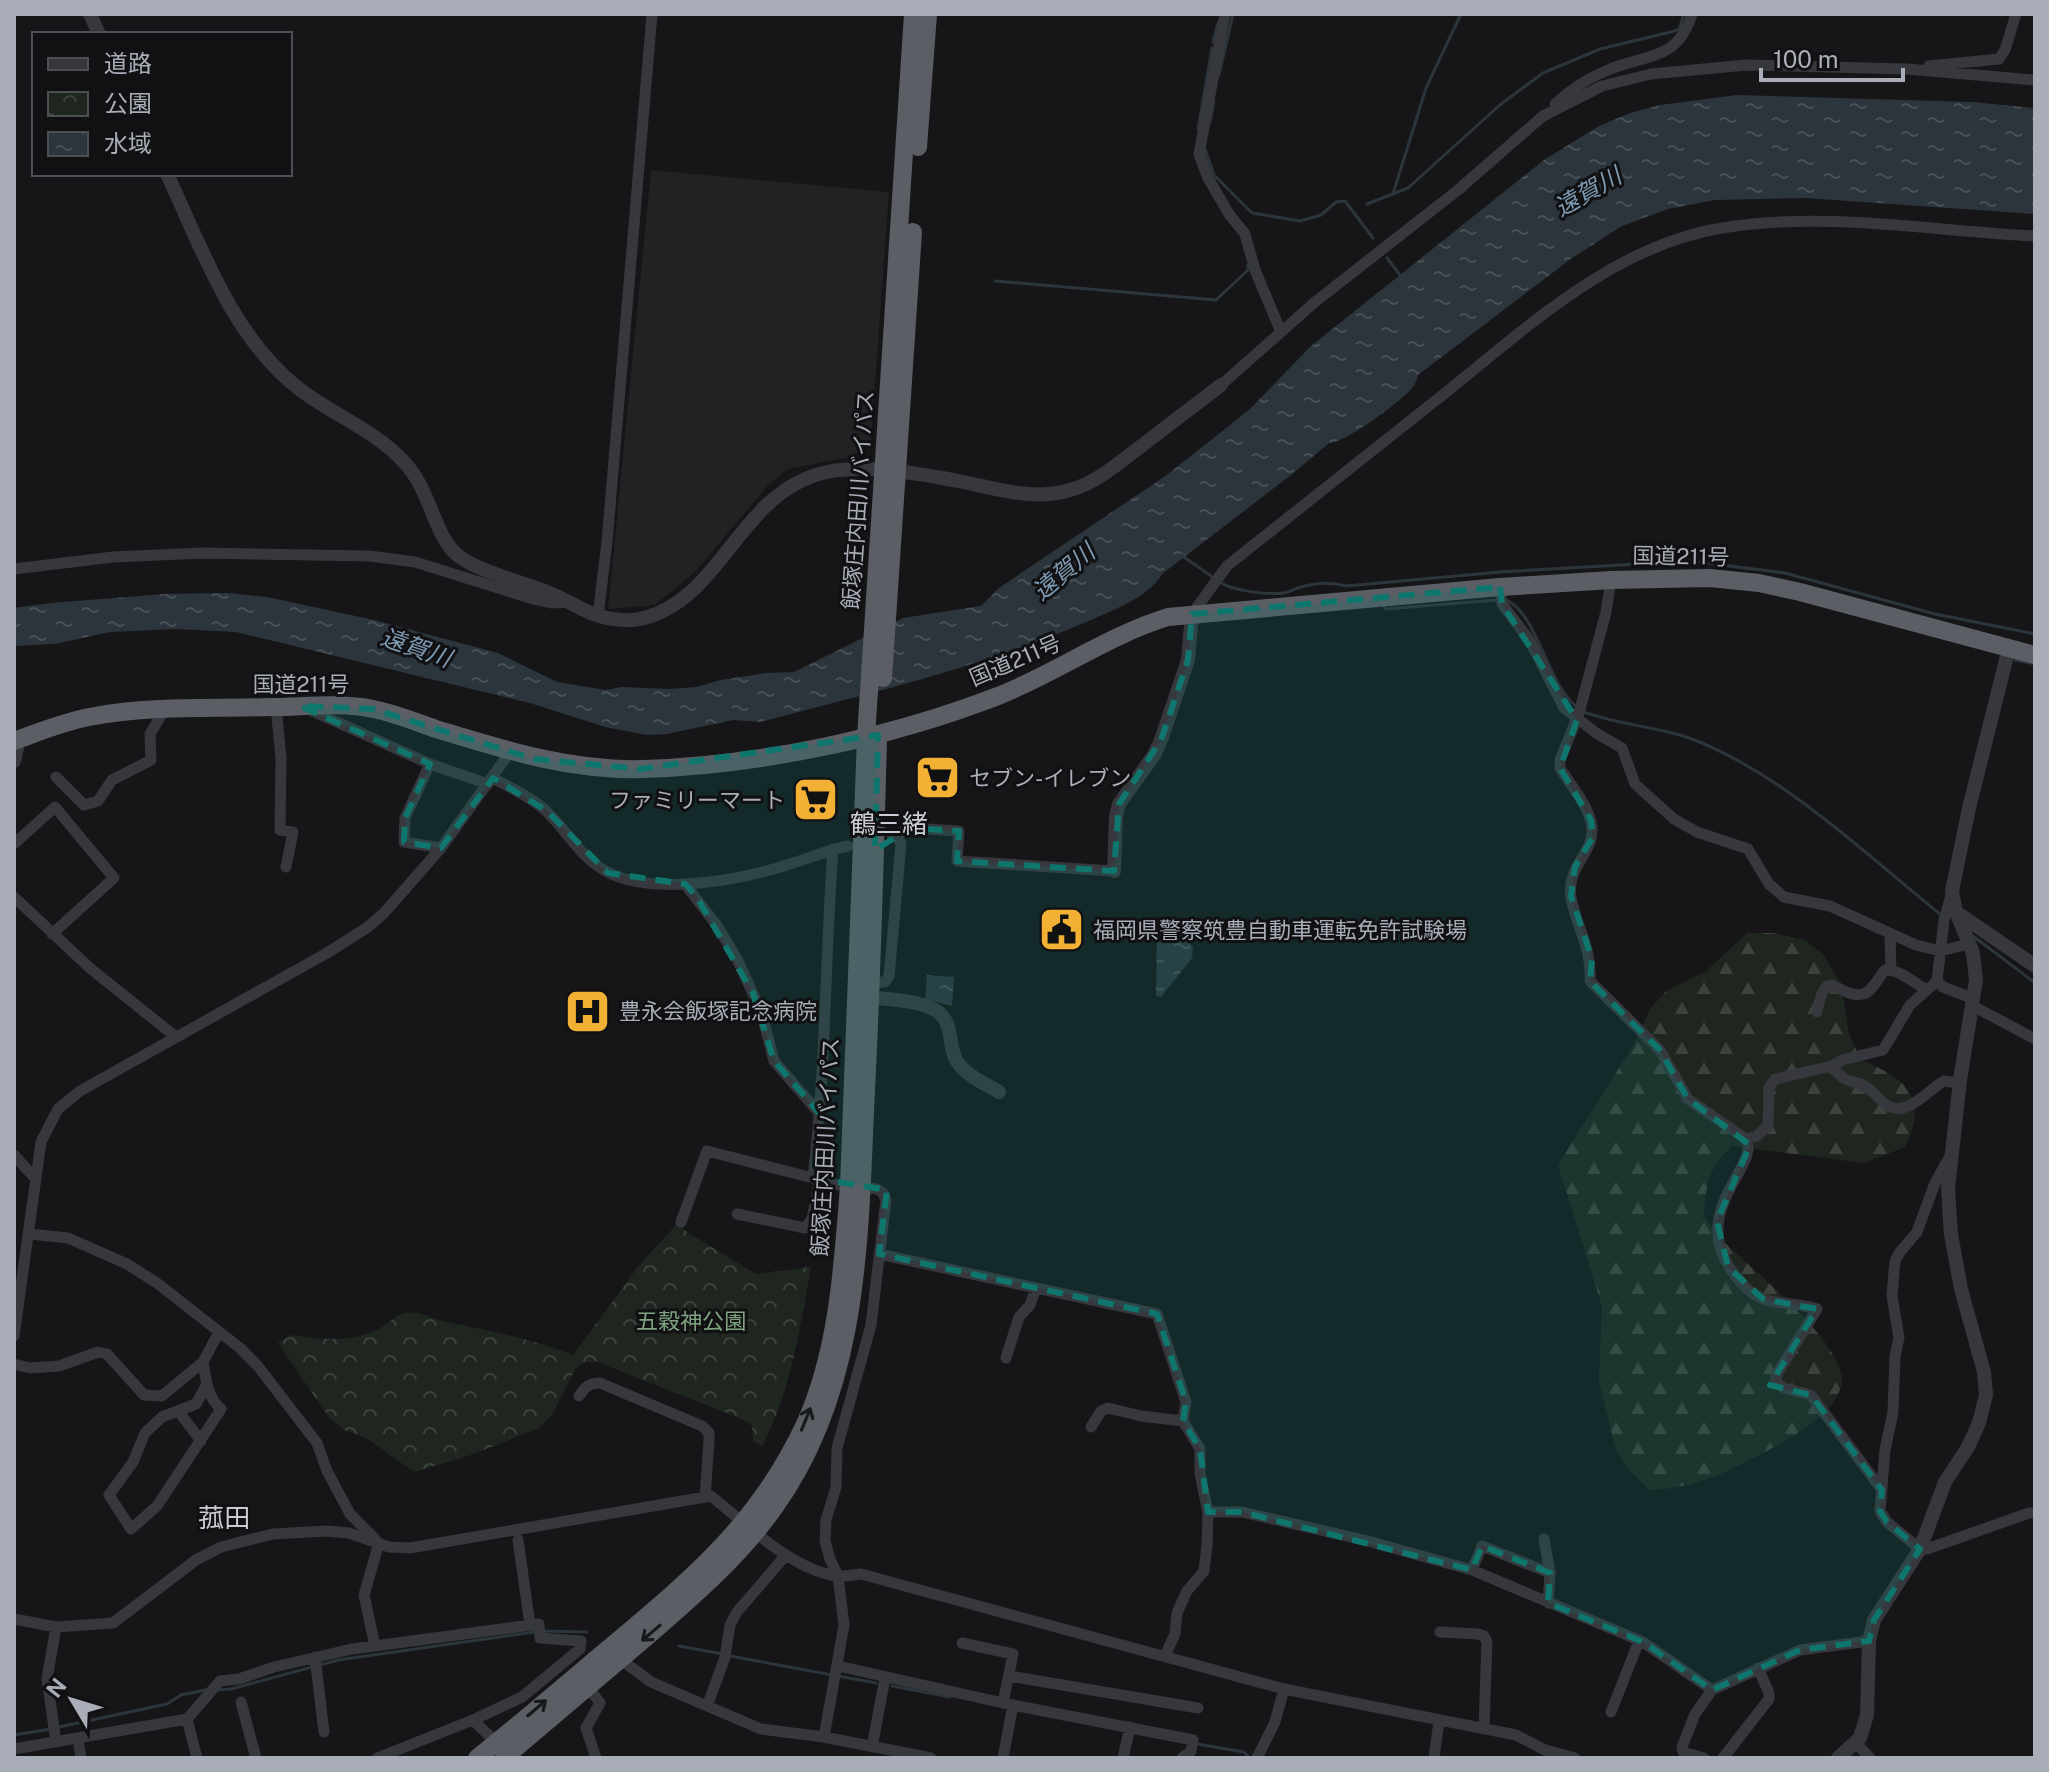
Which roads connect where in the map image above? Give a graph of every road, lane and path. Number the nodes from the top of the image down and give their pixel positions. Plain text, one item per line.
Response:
1 (652, 14) edge
2 (913, 14) edge
3 (928, 14) edge
4 (1225, 14) edge
5 (1692, 14) edge
6 (2016, 14) edge
7 (1907, 69) junction
8 (2035, 80) edge
9 (1543, 116) junction
10 (168, 176) edge
11 (2035, 236) edge
12 (1281, 332) junction
13 (1221, 385) joint
14 (890, 472) junction
15 (14, 569) edge
16 (1611, 580) junction
17 (1501, 595) junction
18 (569, 602) junction
19 (1192, 614) junction
20 (598, 616) junction
21 (2009, 648) junction
22 (2035, 655) edge
23 (300, 706) junction
24 (276, 707) junction
25 (165, 709) junction
26 (1579, 713) junction
27 (872, 736) junction
28 (17, 740) edge
29 (510, 752) junction
30 (14, 761) edge
31 (430, 764) junction
32 (56, 777) dead end
33 (490, 781) junction
34 (14, 844) edge
35 (848, 846) dead end
36 (441, 848) junction
37 (833, 849) junction
38 (286, 867) dead end
39 (1114, 871) joint
40 (685, 884) junction
41 (14, 897) edge
42 (1951, 916) junction
43 (52, 934) junction
44 (1890, 934) junction
45 (1976, 942) junction
46 (1940, 951) junction
47 (2035, 966) edge
48 (1891, 970) junction
49 (1937, 981) junction
50 (1925, 989) junction
51 (872, 990) junction
52 (1974, 1003) junction
53 (1817, 1012) dead end
54 (176, 1037) junction
55 (2035, 1039) edge
56 (1832, 1066) junction
57 (1959, 1083) junction
58 (999, 1092) dead end
59 (820, 1114) junction
60 (1746, 1139) junction
61 (1951, 1154) junction
62 (14, 1155) edge
63 (35, 1178) junction
64 (816, 1180) junction
65 (855, 1187) junction
66 (737, 1214) dead end
67 (681, 1222) dead end
68 (30, 1234) junction
69 (879, 1254) junction
70 (1036, 1288) junction
71 (18, 1293) edge
72 (219, 1332) junction
73 (14, 1336) edge
74 (1006, 1358) dead end
75 (203, 1362) junction
76 (14, 1364) edge
77 (207, 1384) junction
78 (579, 1396) dead end
79 (179, 1412) junction
80 (1183, 1421) junction
81 (1091, 1427) dead end
82 (201, 1441) junction
83 (1882, 1490) junction
84 (705, 1497) junction
85 (1208, 1512) junction
86 (2035, 1513) edge
87 (750, 1528) junction
88 (1544, 1539) dead end
89 (518, 1540) dead end
90 (379, 1543) junction
91 (1920, 1549) junction
92 (786, 1555) junction
93 (1472, 1570) junction
94 (1550, 1573) junction
95 (838, 1576) junction
96 (1548, 1603) junction
97 (14, 1619) edge
98 (56, 1627) junction
99 (536, 1629) junction
100 (1440, 1632) dead end
101 (1639, 1641) junction
102 (1869, 1641) junction
103 (962, 1643) dead end
104 (375, 1646) junction
105 (1165, 1656) junction
106 (620, 1659) junction
107 (316, 1663) junction
108 (1758, 1668) junction
109 (837, 1672) junction
110 (1009, 1676) junction
111 (885, 1678) junction
112 (588, 1687) junction
113 (1284, 1689) junction
114 (1712, 1690) junction
115 (241, 1702) dead end
116 (708, 1704) junction
117 (1009, 1706) junction
118 (1198, 1708) dead end
119 (1611, 1712) dead end
120 (187, 1719) junction
121 (473, 1720) junction
122 (1439, 1721) junction
123 (1484, 1727) junction
124 (1129, 1731) junction
125 (55, 1732) junction
126 (324, 1732) dead end
127 (824, 1737) junction
128 (78, 1739) junction
129 (1855, 1742) junction
130 (872, 1747) junction
131 (14, 1749) edge
132 (504, 1753) edge
133 (1544, 1754) edge
134 (81, 1758) edge
135 (197, 1758) edge
136 (256, 1758) edge
137 (377, 1758) edge
138 (477, 1758) edge
139 (596, 1758) edge
140 (931, 1758) edge
141 (1003, 1758) edge
142 (1123, 1758) edge
143 (1182, 1758) edge
144 (1257, 1758) edge
145 (1434, 1758) edge
146 (1575, 1758) edge
147 (1704, 1758) edge
148 (1723, 1758) edge
149 (1838, 1758) edge
150 (1870, 1758) edge

1 - 20 street
2 - 14 highway, 飯塚庄内田川バイパス
3 - 14 highway, 飯塚庄内田川バイパス
4 - 12 street
5 - 9 street
6 - 7 street
7 - 8 street
7 - 9 street
9 - 12 street
10 - 18 street
11 - 19 street
12 - 13 street
13 - 14 street
14 - 20 street
14 - 27 highway, 飯塚庄内田川バイパス
15 - 18 street
16 - 17 highway, 国道211号
16 - 21 highway, 国道211号
16 - 26 street
17 - 19 highway, 国道211号
17 - 26 street
18 - 20 street
19 - 27 highway, 国道211号
19 - 39 street
21 - 22 highway, 国道211号
21 - 42 street
23 - 24 highway, 国道211号
23 - 29 highway, 国道211号
23 - 31 street
24 - 25 highway, 国道211号
24 - 38 street
25 - 28 highway, 国道211号
25 - 32 street
26 - 44 street
26 - 60 street
27 - 29 highway, 国道211号
27 - 51 highway, 飯塚庄内田川バイパス
27 - 65 highway, 飯塚庄内田川バイパス
28 - 30 street
29 - 33 street
31 - 33 street
31 - 36 street
33 - 36 street
33 - 40 street
34 - 43 street
35 - 37 street
36 - 54 street
37 - 40 street
37 - 59 street
39 - 51 street
40 - 59 street
41 - 43 street
42 - 45 street
42 - 46 street
43 - 54 street
44 - 46 street
44 - 48 street
45 - 46 street
45 - 47 street
45 - 52 street
46 - 49 street
48 - 50 street
48 - 53 street
49 - 50 street
49 - 52 street
50 - 56 street
51 - 58 street
51 - 65 highway, 飯塚庄内田川バイパス
52 - 55 street
52 - 57 street
54 - 63 street
56 - 57 street
56 - 60 street
57 - 61 street
59 - 64 street
60 - 83 street
61 - 83 street
61 - 91 street
62 - 63 street
63 - 68 street
64 - 65 street
64 - 66 street
64 - 67 street
65 - 69 street
65 - 87 highway, 飯塚庄内田川バイパス
68 - 71 street
68 - 72 street
69 - 70 street
69 - 95 street
70 - 74 street
70 - 80 street
71 - 73 street
72 - 75 street
72 - 90 street
75 - 76 street
75 - 77 street
77 - 79 street
77 - 82 street
78 - 84 street
79 - 82 street
79 - 82 street
80 - 81 street
80 - 85 street
83 - 91 street
84 - 87 street
84 - 90 street
85 - 93 street
85 - 105 street
86 - 91 street
87 - 92 street
87 -> 106 highway, 飯塚庄内田川バイパス
132 -> 87 highway, 飯塚庄内田川バイパス
88 - 94 street
89 - 99 street
90 - 98 street
90 - 104 street
91 - 102 street
92 - 95 street
92 - 116 street
93 - 94 street
93 - 96 street
94 - 96 street
95 - 105 street
95 - 109 street
96 - 101 street
97 - 98 street
98 - 125 street
99 - 104 street
99 - 121 street
100 - 123 street
101 - 114 street
101 - 119 street
102 - 108 street
102 - 129 street
103 - 110 street
104 - 107 street
105 - 113 street
106 - 112 highway, 飯塚庄内田川バイパス
106 - 116 street
107 - 120 street
107 - 126 street
108 - 114 street
108 - 148 street
109 - 111 street
109 - 127 street
110 - 117 street
110 - 118 street
111 - 117 street
111 - 130 street
112 - 132 highway, 飯塚庄内田川バイパス
112 - 139 street
113 - 122 street
113 - 144 street
114 - 147 street
115 - 136 street
116 - 127 street
117 - 124 street
117 - 141 street
120 - 128 street
120 - 135 street
121 - 132 street
121 - 137 street
122 - 123 street
122 - 145 street
123 - 133 street
124 - 142 street
124 - 143 street
125 - 128 street
125 - 131 street
127 - 130 street
128 - 134 street
129 - 149 street
129 - 150 street
130 - 140 street
132 - 138 highway, 飯塚庄内田川バイパス
133 - 146 street

